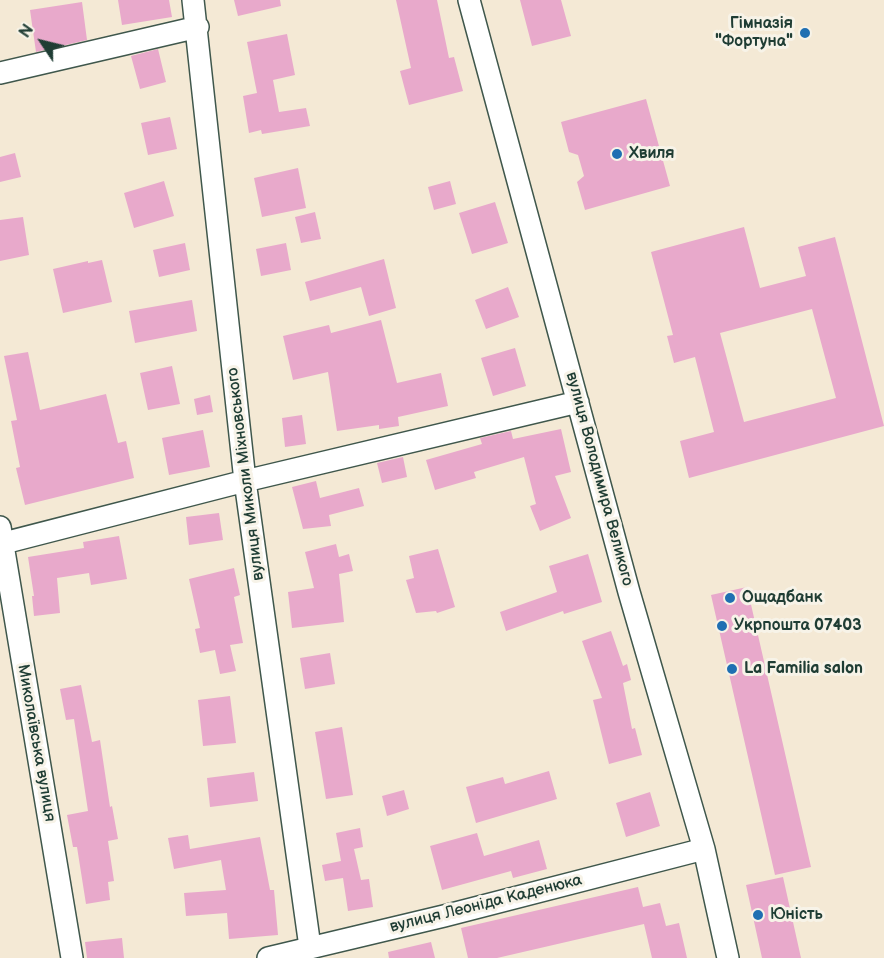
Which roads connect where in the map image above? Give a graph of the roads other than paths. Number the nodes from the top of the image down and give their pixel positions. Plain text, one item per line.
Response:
1 (193, 0) edge
2 (469, 0) edge
3 (198, 27) junction
4 (0, 73) edge
5 (578, 402) junction
6 (244, 481) junction
7 (1, 538) edge
8 (704, 849) junction
9 (310, 947) junction
10 (72, 958) edge
11 (268, 958) edge
12 (728, 958) edge

1 - 3 street, вулиця Миколи Міхновського
2 - 5 street, вулиця Володимира Великого
3 - 4 street
3 - 6 street, вулиця Миколи Міхновського
5 - 6 street
5 - 8 street, вулиця Володимира Великого
6 - 7 street
6 - 9 street, вулиця Миколи Міхновського
7 - 10 street, Миколаївська вулиця
8 - 9 street, вулиця Леоніда Каденюка
8 - 12 street, вулиця Володимира Великого
9 - 11 street, вулиця Леоніда Каденюка

